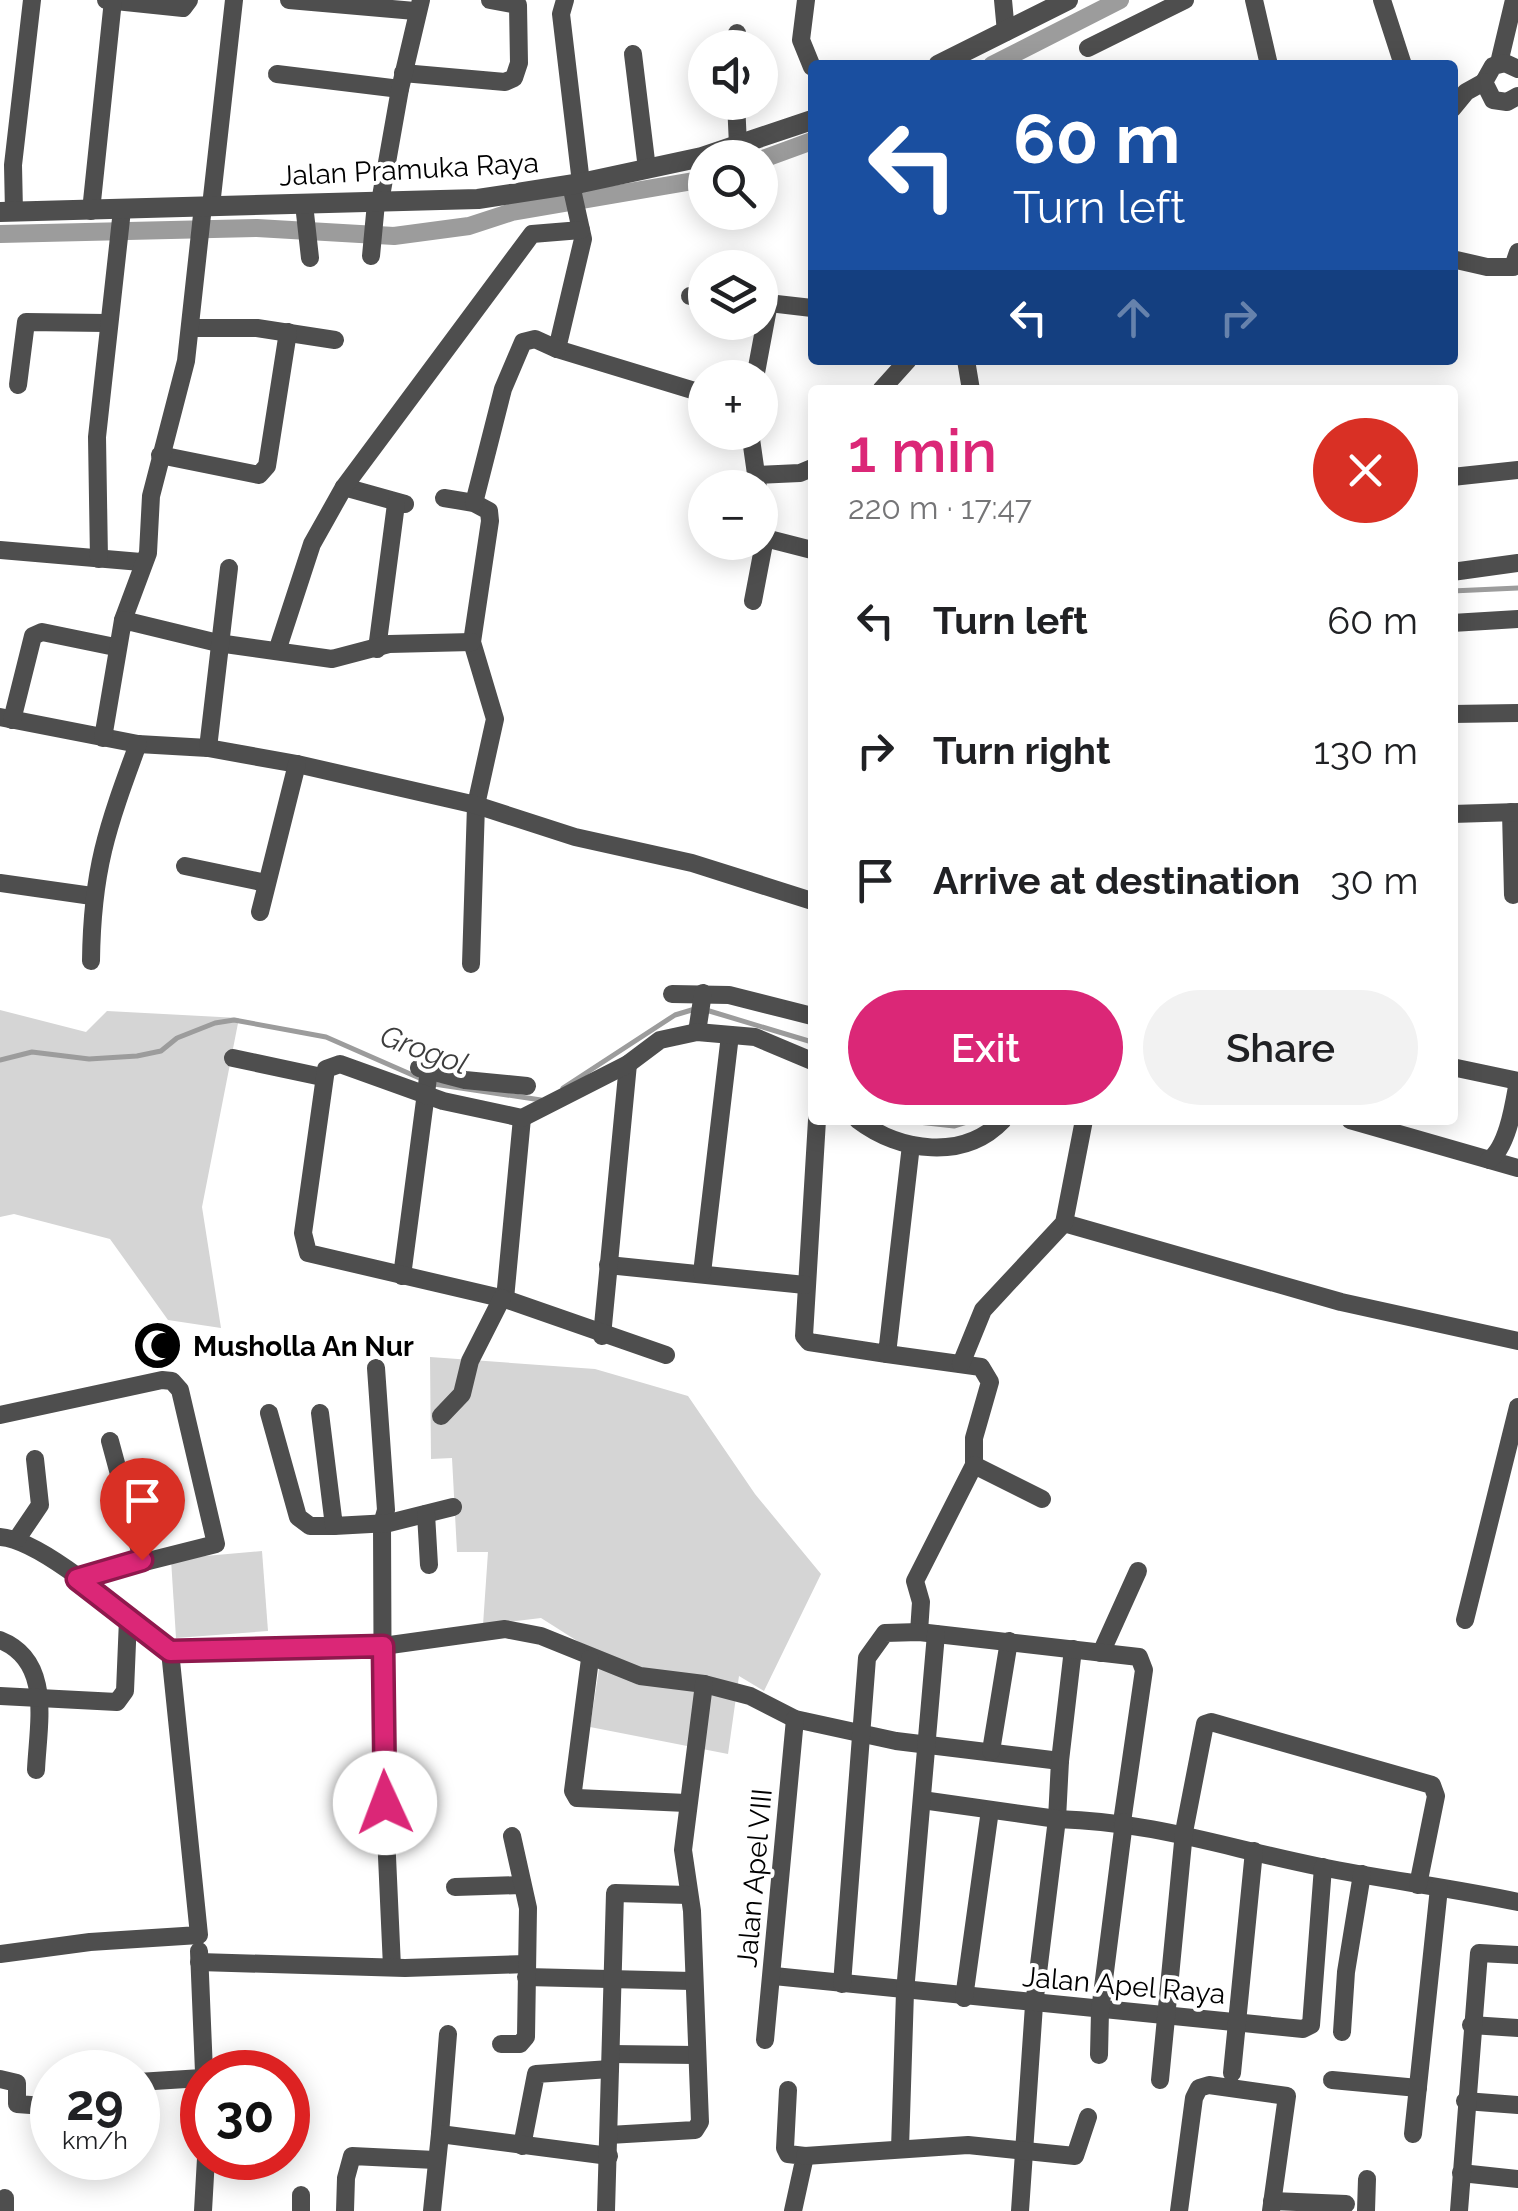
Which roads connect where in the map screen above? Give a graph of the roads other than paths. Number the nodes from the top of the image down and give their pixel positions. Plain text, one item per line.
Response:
1 (32, 0) edge
2 (189, 0) edge
3 (234, 0) edge
4 (288, 0) edge
5 (490, 0) edge
6 (565, 0) edge
7 (806, 0) edge
8 (1003, 0) edge
9 (1068, 0) edge
10 (1254, 0) edge
11 (1382, 0) edge
12 (1514, 0) edge
13 (111, 1) edge
14 (1178, 1) edge
15 (418, 6) edge
16 (1006, 32) junction
17 (1088, 48) dead end
18 (633, 54) dead end
19 (809, 60) edge
20 (948, 60) edge
21 (1268, 60) edge
22 (1401, 60) edge
23 (1509, 66) edge
24 (277, 74) dead end
25 (401, 81) junction
26 (1484, 82) junction
27 (1518, 96) edge
28 (1458, 102) edge
29 (808, 121) edge
30 (753, 140) edge
31 (688, 158) edge
32 (646, 169) junction
33 (575, 187) junction
34 (205, 210) junction
35 (377, 210) junction
36 (91, 211) junction
37 (7, 212) edge
38 (121, 214) junction
39 (306, 218) junction
40 (581, 226) junction
41 (372, 251) dead end
42 (310, 258) dead end
43 (1458, 259) edge
44 (1516, 263) edge
45 (778, 304) edge
46 (808, 307) edge
47 (106, 324) junction
48 (192, 328) junction
49 (288, 332) junction
50 (334, 340) dead end
51 (557, 350) junction
52 (904, 365) edge
53 (18, 385) dead end
54 (886, 385) edge
55 (688, 389) edge
56 (160, 455) junction
57 (808, 469) edge
58 (1518, 470) edge
59 (778, 476) edge
60 (1458, 476) edge
61 (344, 487) junction
62 (444, 498) dead end
63 (474, 503) junction
64 (778, 540) edge
65 (808, 549) edge
66 (0, 550) edge
67 (99, 559) junction
68 (759, 560) edge
69 (141, 562) junction
70 (1518, 563) edge
71 (229, 568) dead end
72 (1458, 571) edge
73 (753, 601) dead end
74 (1518, 619) edge
75 (122, 620) junction
76 (1458, 623) edge
77 (472, 642) junction
78 (218, 643) junction
79 (115, 647) junction
80 (376, 649) junction
81 (277, 651) junction
82 (1518, 713) edge
83 (1458, 714) edge
84 (6, 719) edge
85 (103, 738) junction
86 (138, 744) junction
87 (208, 748) junction
88 (297, 764) junction
89 (476, 805) junction
90 (1515, 812) edge
91 (1458, 814) edge
92 (185, 866) dead end
93 (0, 883) edge
94 (266, 883) junction
95 (1513, 894) dead end
96 (92, 896) junction
97 (808, 900) edge
98 (260, 912) dead end
99 (92, 961) dead end
100 (471, 964) dead end
101 (703, 993) junction
102 (672, 994) dead end
103 (808, 1015) edge
104 (696, 1032) junction
105 (730, 1035) junction
106 (233, 1058) dead end
107 (808, 1059) edge
108 (628, 1064) junction
109 (1458, 1069) edge
110 (322, 1077) junction
111 (1518, 1081) edge
112 (527, 1086) dead end
113 (425, 1096) junction
114 (522, 1118) junction
115 (817, 1125) edge
116 (866, 1125) edge
117 (998, 1125) edge
118 (1083, 1125) edge
119 (1367, 1125) edge
120 (911, 1146) junction
121 (1489, 1160) junction
122 (1518, 1168) edge
123 (1064, 1223) junction
124 (608, 1266) junction
125 (702, 1272) junction
126 (402, 1276) junction
127 (806, 1286) junction
128 (503, 1299) junction
129 (602, 1336) junction
130 (1518, 1341) edge
131 (887, 1354) junction
132 (666, 1355) dead end
133 (961, 1364) junction
134 (376, 1368) dead end
135 (1518, 1406) edge
136 (269, 1412) dead end
137 (320, 1413) dead end
138 (0, 1415) edge
139 (441, 1416) dead end
140 (110, 1441) dead end
141 (35, 1459) dead end
142 (974, 1465) junction
143 (1042, 1499) dead end
144 (453, 1507) dead end
145 (426, 1514) junction
146 (382, 1524) junction
147 (334, 1526) junction
148 (9, 1538) edge
149 (142, 1560) junction
150 (429, 1564) dead end
151 (1138, 1571) dead end
152 (77, 1579) junction
153 (128, 1619) junction
154 (1465, 1620) dead end
155 (927, 1633) junction
156 (0, 1640) edge
157 (1009, 1640) junction
158 (383, 1646) junction
159 (1073, 1649) junction
160 (170, 1651) junction
161 (1101, 1653) junction
162 (590, 1659) junction
163 (704, 1684) junction
164 (0, 1696) edge
165 (40, 1698) junction
166 (794, 1719) junction
167 (860, 1734) junction
168 (929, 1745) junction
169 (991, 1751) junction
170 (1060, 1762) junction
171 (36, 1770) dead end
172 (922, 1800) junction
173 (686, 1802) junction
174 (990, 1810) junction
175 (1057, 1819) junction
176 (1122, 1822) junction
177 (1184, 1832) junction
178 (512, 1836) dead end
179 (1254, 1851) junction
180 (1323, 1867) junction
181 (1362, 1874) junction
182 (1418, 1884) junction
183 (521, 1885) junction
184 (454, 1887) dead end
185 (1439, 1888) junction
186 (688, 1895) junction
187 (1518, 1902) edge
188 (199, 1936) junction
189 (0, 1954) edge
190 (1518, 1955) edge
191 (199, 1962) junction
192 (392, 1968) junction
193 (527, 1970) junction
194 (774, 1976) junction
195 (614, 1978) junction
196 (692, 1981) junction
197 (842, 1984) junction
198 (906, 1992) junction
199 (964, 1998) junction
200 (1034, 2005) junction
201 (1100, 2011) junction
202 (1167, 2015) junction
203 (1238, 2023) junction
204 (1471, 2024) junction
205 (1518, 2028) edge
206 (1342, 2032) dead end
207 (448, 2034) dead end
208 (765, 2040) dead end
209 (501, 2044) dead end
210 (202, 2050) edge
211 (696, 2055) junction
212 (1098, 2056) dead end
213 (610, 2062) junction
214 (1232, 2073) dead end
215 (0, 2079) edge
216 (1160, 2080) dead end
217 (1332, 2080) dead end
218 (1418, 2088) junction
219 (788, 2090) dead end
220 (1465, 2101) junction
221 (1518, 2104) edge
222 (30, 2105) edge
223 (1088, 2117) dead end
224 (440, 2134) junction
225 (609, 2134) junction
226 (1413, 2134) dead end
227 (522, 2146) junction
228 (900, 2150) junction
229 (1022, 2151) junction
230 (609, 2156) junction
231 (805, 2156) junction
232 (436, 2160) junction
233 (1461, 2174) junction
234 (1367, 2179) dead end
235 (1518, 2179) edge
236 (205, 2180) edge
237 (1346, 2204) dead end
238 (1272, 2206) edge
239 (203, 2211) edge
240 (345, 2211) edge
241 (432, 2211) edge
242 (606, 2211) edge
243 (793, 2211) edge
244 (1020, 2211) edge
245 (1180, 2211) edge
246 (1366, 2211) edge
247 (1459, 2211) edge

1 - 37 street
2 - 13 street
3 - 34 street
4 - 15 street
5 - 25 street
6 - 33 street
7 - 19 street
8 - 16 street
9 - 16 street
10 - 21 street
11 - 22 street
12 - 23 street
13 - 36 street
14 - 17 street
15 - 25 street
16 - 20 street
18 - 32 street
23 - 26 street
24 - 25 street
25 - 35 street
26 - 27 street
26 - 28 street
29 - 30 street, Jalan Pramuka Raya
31 - 32 street, Jalan Pramuka Raya
32 - 33 street, Jalan Pramuka Raya
33 - 35 street, Jalan Pramuka Raya
33 - 40 street
34 - 38 street, Jalan Pramuka Raya
34 - 39 street, Jalan Pramuka Raya
34 - 48 street
35 - 39 street, Jalan Pramuka Raya
35 - 41 street
36 - 37 street, Jalan Pramuka Raya
36 - 38 street, Jalan Pramuka Raya
38 - 47 street
39 - 42 street
40 - 51 street
40 - 61 street
43 - 44 street
45 - 46 street
47 - 53 street
47 - 67 street
48 - 49 street
48 - 56 street
49 - 50 street
49 - 56 street
51 - 55 street
51 - 63 street
52 - 54 street
56 - 69 street
57 - 59 street
58 - 60 street
61 - 80 street
61 - 81 street
62 - 63 street
63 - 77 street
64 - 65 street
66 - 67 street
67 - 69 street
68 - 73 street
69 - 75 street
70 - 72 street
71 - 78 street
74 - 76 street
75 - 78 street
75 - 79 street
77 - 80 street
77 - 89 street
78 - 81 street
78 - 87 street
79 - 84 street
79 - 85 street
80 - 81 street
82 - 83 street
84 - 85 street
85 - 86 street
86 - 87 street
86 - 96 street
87 - 88 street
88 - 89 street
88 - 94 street
89 - 97 street
89 - 100 street
90 - 91 street
90 - 95 street
92 - 94 street
93 - 96 street
94 - 98 street
96 - 99 street
101 - 102 street
101 - 103 street
101 - 104 street
104 - 105 street
104 - 108 street
105 - 107 street
105 - 125 street
106 - 110 street
108 - 114 street
108 - 124 street
109 - 111 street
110 - 113 street
110 - 126 street
111 - 121 street
112 - 113 street
113 - 114 street
113 - 126 street
114 - 128 street
115 - 127 street
116 - 120 street
117 - 120 street
118 - 123 street
119 - 121 street
120 - 131 street
121 - 122 street
123 - 130 street
123 - 133 street
124 - 125 street
124 - 129 street
125 - 127 street
126 - 128 street
127 - 131 street
128 - 129 street
128 - 139 street
129 - 132 street
131 - 133 street
133 - 142 street
134 - 146 street
135 - 154 street
136 - 147 street
137 - 147 street
138 - 149 street
140 - 149 street
141 - 148 street
142 - 143 street
142 - 155 street
144 - 145 street
145 - 146 street
145 - 150 street
146 - 147 street
146 - 158 street
148 - 152 street
149 - 152 street
151 - 161 street
152 - 153 street
153 - 160 street
153 - 165 street
155 - 157 street
155 - 167 street
155 - 168 street
156 - 165 street
157 - 159 street
157 - 169 street
158 - 160 street
158 - 162 street
158 - 192 street
159 - 161 street
159 - 170 street
160 - 188 street
161 - 176 street
162 - 163 street
162 - 173 street
163 - 166 street
163 - 173 street
164 - 165 street
165 - 171 street
166 - 167 street
166 - 194 street, Jalan Apel VIII
167 - 168 street
167 - 197 street
168 - 169 street
168 - 172 street
169 - 170 street
170 - 175 street
172 - 174 street
172 - 198 street
173 - 186 street
174 - 175 street
174 - 199 street
175 - 176 street
175 - 200 street
176 - 177 street
176 - 201 street
177 - 179 street
177 - 182 street
177 - 202 street
178 - 183 street
179 - 180 street
179 - 203 street
180 - 181 street
180 - 203 street, Jalan Apel Raya
181 - 182 street
181 - 206 street
182 - 185 street
183 - 184 street
183 - 193 street
185 - 187 street
185 - 218 street
186 - 195 street
186 - 196 street
188 - 189 street
188 - 191 street
190 - 204 street
191 - 192 street
191 - 210 street
192 - 193 street
193 - 195 street
193 - 209 street
194 - 197 street, Jalan Apel Raya
194 - 208 street, Jalan Apel VIII
195 - 196 street
195 - 213 street
196 - 211 street
197 - 198 street, Jalan Apel Raya
198 - 199 street, Jalan Apel Raya
198 - 228 street
199 - 200 street, Jalan Apel Raya
200 - 201 street, Jalan Apel Raya
200 - 229 street
201 - 202 street, Jalan Apel Raya
201 - 212 street
202 - 203 street, Jalan Apel Raya
202 - 216 street
203 - 214 street
204 - 205 street
204 - 220 street
207 - 224 street
211 - 213 street
211 - 225 street
213 - 225 street
213 - 227 street
215 - 222 street
217 - 218 street
218 - 226 street
219 - 231 street
220 - 221 street
220 - 233 street
223 - 229 street
224 - 227 street
224 - 232 street
225 - 230 street
227 - 230 street
228 - 229 street
228 - 231 street
229 - 244 street
230 - 242 street
231 - 243 street
232 - 240 street
232 - 241 street
233 - 235 street
233 - 247 street
234 - 246 street
236 - 239 street
237 - 238 street
238 - 245 street

